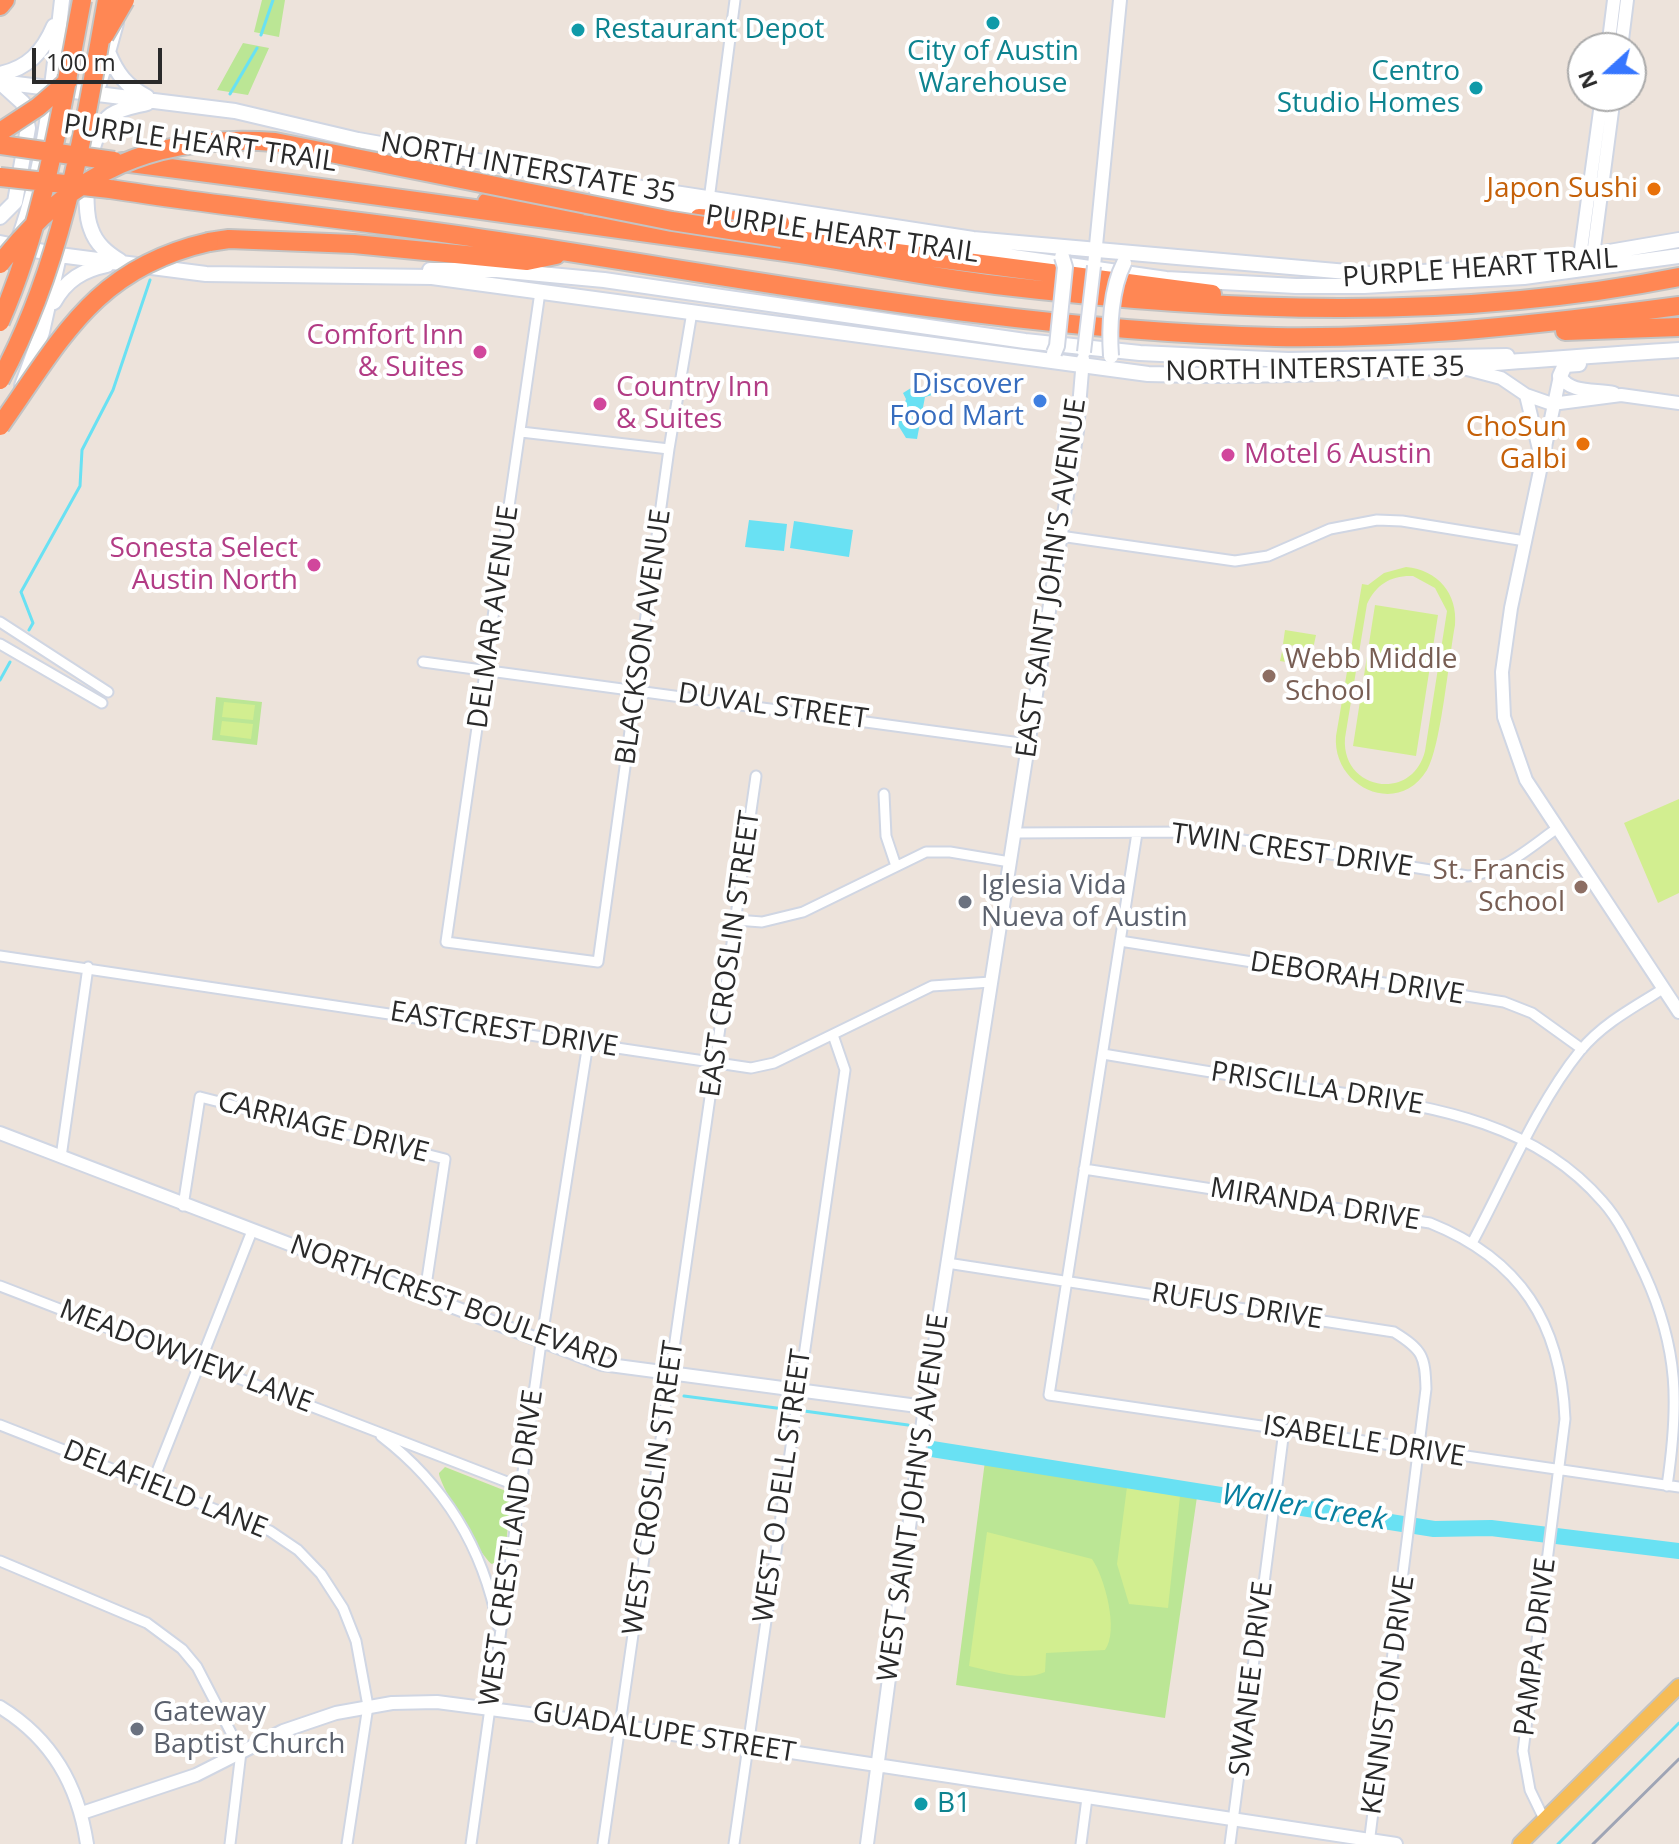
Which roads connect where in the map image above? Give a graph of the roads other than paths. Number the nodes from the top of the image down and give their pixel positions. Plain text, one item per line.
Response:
1 (5, 0) edge
2 (82, 0) edge
3 (107, 0) edge
4 (125, 0) edge
5 (735, 0) edge
6 (1120, 0) edge
7 (1614, 0) edge
8 (1627, 0) edge
9 (61, 5) edge
10 (0, 6) edge
11 (58, 31) junction
12 (113, 32) junction
13 (1610, 32) edge
14 (1623, 32) edge
15 (108, 52) junction
16 (0, 74) edge
17 (0, 82) edge
18 (51, 88) junction
19 (96, 93) junction
20 (155, 101) junction
21 (1600, 112) edge
22 (1611, 112) edge
23 (0, 132) edge
24 (0, 145) edge
25 (461, 159) junction
26 (0, 179) edge
27 (397, 200) junction
28 (709, 200) junction
29 (0, 217) edge
30 (781, 231) junction
31 (1679, 240) edge
32 (0, 243) edge
33 (15, 248) junction
34 (1096, 248) junction
35 (1058, 251) junction
36 (567, 253) junction
37 (1142, 253) junction
38 (59, 255) junction
39 (1586, 256) junction
40 (1679, 256) edge
41 (124, 263) junction
42 (0, 264) edge
43 (0, 274) edge
44 (402, 274) junction
45 (1679, 277) edge
46 (540, 292) junction
47 (1679, 306) edge
48 (1277, 308) junction
49 (692, 312) junction
50 (0, 322) edge
51 (1494, 327) junction
52 (1679, 327) edge
53 (42, 332) junction
54 (1679, 350) edge
55 (1568, 357) junction
56 (1679, 358) edge
57 (1083, 359) junction
58 (1039, 361) junction
59 (1452, 368) junction
60 (1121, 370) junction
61 (1560, 376) junction
62 (0, 380) edge
63 (1526, 395) junction
64 (1621, 395) junction
65 (1679, 403) edge
66 (1552, 404) junction
67 (0, 426) edge
68 (521, 432) junction
69 (0, 438) edge
70 (669, 449) junction
71 (1541, 461) junction
72 (1060, 536) junction
73 (1525, 541) junction
74 (0, 622) edge
75 (0, 644) edge
76 (423, 662) dead end
77 (487, 670) junction
78 (639, 689) junction
79 (108, 692) dead end
80 (102, 703) dead end
81 (1028, 744) junction
82 (756, 776) dead end
83 (884, 794) dead end
84 (1556, 829) junction
85 (1014, 833) junction
86 (1137, 833) junction
87 (1010, 862) junction
88 (896, 866) junction
89 (736, 920) junction
90 (1120, 941) junction
91 (0, 956) edge
92 (598, 962) joint
93 (88, 967) junction
94 (991, 982) junction
95 (1663, 989) junction
96 (1679, 1012) edge
97 (833, 1035) junction
98 (588, 1043) junction
99 (1582, 1049) junction
100 (1103, 1054) junction
101 (715, 1063) junction
102 (705, 1132) joint
103 (0, 1133) edge
104 (1527, 1141) junction
105 (964, 1153) joint
106 (61, 1157) junction
107 (1084, 1169) junction
108 (183, 1206) junction
109 (252, 1231) junction
110 (1472, 1243) junction
111 (947, 1263) junction
112 (1067, 1280) junction
113 (0, 1286) edge
114 (424, 1299) junction
115 (541, 1340) junction
116 (198, 1362) junction
117 (670, 1374) junction
118 (796, 1391) junction
119 (925, 1407) junction
120 (0, 1425) edge
121 (372, 1429) junction
122 (1284, 1430) junction
123 (1420, 1451) junction
124 (1558, 1472) junction
125 (152, 1484) junction
126 (1277, 1485) dead end
127 (1667, 1486) junction
128 (520, 1487) junction
129 (1679, 1487) edge
130 (1273, 1514) dead end
131 (0, 1561) edge
132 (500, 1637) junction
133 (1679, 1686) edge
134 (368, 1706) junction
135 (0, 1707) edge
136 (490, 1707) junction
137 (620, 1726) junction
138 (748, 1746) junction
139 (241, 1752) junction
140 (877, 1766) junction
141 (1087, 1798) junction
142 (82, 1813) junction
143 (1234, 1819) junction
144 (1544, 1819) junction
145 (1370, 1842) edge
146 (87, 1844) edge
147 (230, 1844) edge
148 (347, 1844) edge
149 (471, 1844) edge
150 (603, 1844) edge
151 (734, 1844) edge
152 (867, 1844) edge
153 (1081, 1844) edge
154 (1230, 1844) edge
155 (1396, 1844) edge
156 (1520, 1844) edge

1 - 10 highway
2 - 50 highway, bridge
3 - 62 highway, bridge
4 - 12 main road
4 - 23 highway, bridge
5 - 28 street
6 - 34 street, EAST SAINT JOHN'S AVENUE
7 - 13 street
8 - 14 street
9 - 11 main road
9 - 16 main road
11 - 12 main road
11 - 18 main road
12 - 15 main road
15 - 19 main road
15 - 20 main road
17 - 18 main road, NORTH INTERSTATE 35
17 - 29 main road
18 - 19 main road, NORTH INTERSTATE 35
18 - 33 main road
19 - 20 main road, NORTH INTERSTATE 35
19 - 38 main road
20 - 25 main road, NORTH INTERSTATE 35
20 - 41 main road
21 - 39 street
22 - 39 street
24 - 27 highway, PURPLE HEART TRAIL, bridge
25 - 28 main road, NORTH INTERSTATE 35
25 - 30 main road
26 - 36 highway, PURPLE HEART TRAIL, bridge
27 - 30 highway
27 - 48 highway, PURPLE HEART TRAIL
28 - 35 main road, NORTH INTERSTATE 35
30 - 40 main road
30 - 42 highway, bridge
30 - 48 highway
31 - 39 main road, NORTH INTERSTATE 35
32 - 33 main road, NORTH INTERSTATE 35
33 - 38 main road, NORTH INTERSTATE 35
33 - 43 main road
34 - 35 main road, NORTH INTERSTATE 35
34 - 37 main road, NORTH INTERSTATE 35
34 - 57 street, EAST SAINT JOHN'S AVENUE, bridge
35 - 58 main road, bridge
36 - 51 highway, PURPLE HEART TRAIL
36 - 67 highway, bridge
37 - 39 main road, NORTH INTERSTATE 35
37 - 60 main road, bridge
38 - 41 main road, NORTH INTERSTATE 35
38 - 53 main road
41 - 44 main road, NORTH INTERSTATE 35
41 - 53 main road
44 - 46 main road, NORTH INTERSTATE 35
44 - 55 main road
45 - 48 highway, PURPLE HEART TRAIL
46 - 49 main road, NORTH INTERSTATE 35
46 - 68 street, DELMAR AVENUE
47 - 51 highway, PURPLE HEART TRAIL
49 - 58 main road, NORTH INTERSTATE 35
49 - 70 street, BLACKSON AVENUE
51 - 52 highway
53 - 69 main road
54 - 55 main road, NORTH INTERSTATE 35
55 - 59 main road, NORTH INTERSTATE 35
56 - 61 main road
57 - 58 main road, NORTH INTERSTATE 35
57 - 60 main road, NORTH INTERSTATE 35
57 - 72 street, EAST SAINT JOHN'S AVENUE
59 - 60 main road, NORTH INTERSTATE 35
59 - 63 street
61 - 64 street
61 - 66 street
63 - 66 street
63 - 71 street
64 - 65 street
64 - 66 street
66 - 71 street
68 - 70 street
68 - 77 street, DELMAR AVENUE
70 - 78 street, BLACKSON AVENUE
71 - 73 street
72 - 73 street
72 - 81 street, EAST SAINT JOHN'S AVENUE
73 - 84 street
74 - 79 street
75 - 80 street
76 - 77 street, DUVAL STREET
77 - 78 street, DUVAL STREET
77 - 92 street, DELMAR AVENUE
78 - 81 street, DUVAL STREET
78 - 92 street, BLACKSON AVENUE
81 - 85 street, EAST SAINT JOHN'S AVENUE
82 - 89 street, EAST CROSLIN STREET
83 - 88 street
84 - 86 street, TWIN CREST DRIVE
84 - 95 street
85 - 86 street, TWIN CREST DRIVE
85 - 87 street, EAST SAINT JOHN'S AVENUE
86 - 90 street
87 - 88 street
87 - 94 street, EAST SAINT JOHN'S AVENUE
88 - 89 street
89 - 101 street, EAST CROSLIN STREET
90 - 99 street, DEBORAH DRIVE
90 - 100 street
91 - 93 street, EASTCREST DRIVE
93 - 98 street, EASTCREST DRIVE
93 - 106 street
94 - 97 street, EASTCREST DRIVE
94 - 105 street, EAST SAINT JOHN'S AVENUE
95 - 96 street
95 - 99 street
97 - 101 street, EASTCREST DRIVE
97 - 118 street, WEST O DELL STREET
98 - 101 street, EASTCREST DRIVE
98 - 115 street, WEST CRESTLAND DRIVE
99 - 104 street
100 - 104 street, PRISCILLA DRIVE
100 - 107 street
101 - 102 street, EAST CROSLIN STREET
102 - 117 street, WEST CROSLIN STREET
103 - 106 street, NORTHCREST BOULEVARD
104 - 110 street
104 - 127 street, PRISCILLA DRIVE
105 - 111 street, WEST SAINT JOHN'S AVENUE
106 - 108 street, NORTHCREST BOULEVARD
107 - 110 street, MIRANDA DRIVE
107 - 112 street
108 - 109 street, NORTHCREST BOULEVARD
108 - 114 street, CARRIAGE DRIVE
109 - 114 street, NORTHCREST BOULEVARD
109 - 116 street
110 - 124 street, MIRANDA DRIVE
111 - 112 street, RUFUS DRIVE
111 - 119 street, WEST SAINT JOHN'S AVENUE
112 - 122 street, ISABELLE DRIVE
112 - 123 street, RUFUS DRIVE
113 - 116 street, MEADOWVIEW LANE
114 - 115 street, NORTHCREST BOULEVARD
115 - 117 street, NORTHCREST BOULEVARD
115 - 128 street, WEST CRESTLAND DRIVE
116 - 121 street, MEADOWVIEW LANE
116 - 125 street
117 - 118 street, NORTHCREST BOULEVARD
117 - 137 street, WEST CROSLIN STREET
118 - 119 street, NORTHCREST BOULEVARD
118 - 138 street, WEST O DELL STREET
119 - 140 street, WEST SAINT JOHN'S AVENUE
120 - 125 street, DELAFIELD LANE
121 - 128 street, MEADOWVIEW LANE
121 - 132 street, MEADOWVIEW LANE
122 - 123 street, ISABELLE DRIVE
122 - 126 street
123 - 124 street, ISABELLE DRIVE
123 - 145 street, KENNISTON DRIVE
124 - 127 street, ISABELLE DRIVE
124 - 144 street, PAMPA DRIVE
125 - 134 street, DELAFIELD LANE
127 - 129 street, ISABELLE DRIVE
128 - 132 street, WEST CRESTLAND DRIVE
130 - 143 street, SWANEE DRIVE
131 - 139 street
132 - 136 street, WEST CRESTLAND DRIVE
133 - 144 main road
134 - 136 street, GUADALUPE STREET
134 - 139 street, GUADALUPE STREET
134 - 148 street
135 - 142 street
136 - 137 street, GUADALUPE STREET
136 - 149 street, WEST CRESTLAND DRIVE
137 - 138 street, GUADALUPE STREET
137 - 150 street, WEST CROSLIN STREET
138 - 140 street, GUADALUPE STREET
138 - 151 street, WEST O DELL STREET
139 - 142 street, GUADALUPE STREET
139 - 147 street
140 - 141 street, GUADALUPE STREET
140 - 152 street, WEST SAINT JOHN'S AVENUE
141 - 143 street, GUADALUPE STREET
141 - 153 street
142 - 146 street
143 - 145 street, GUADALUPE STREET
143 - 154 street, SWANEE DRIVE
144 - 156 main road
145 - 155 street, GUADALUPE STREET

